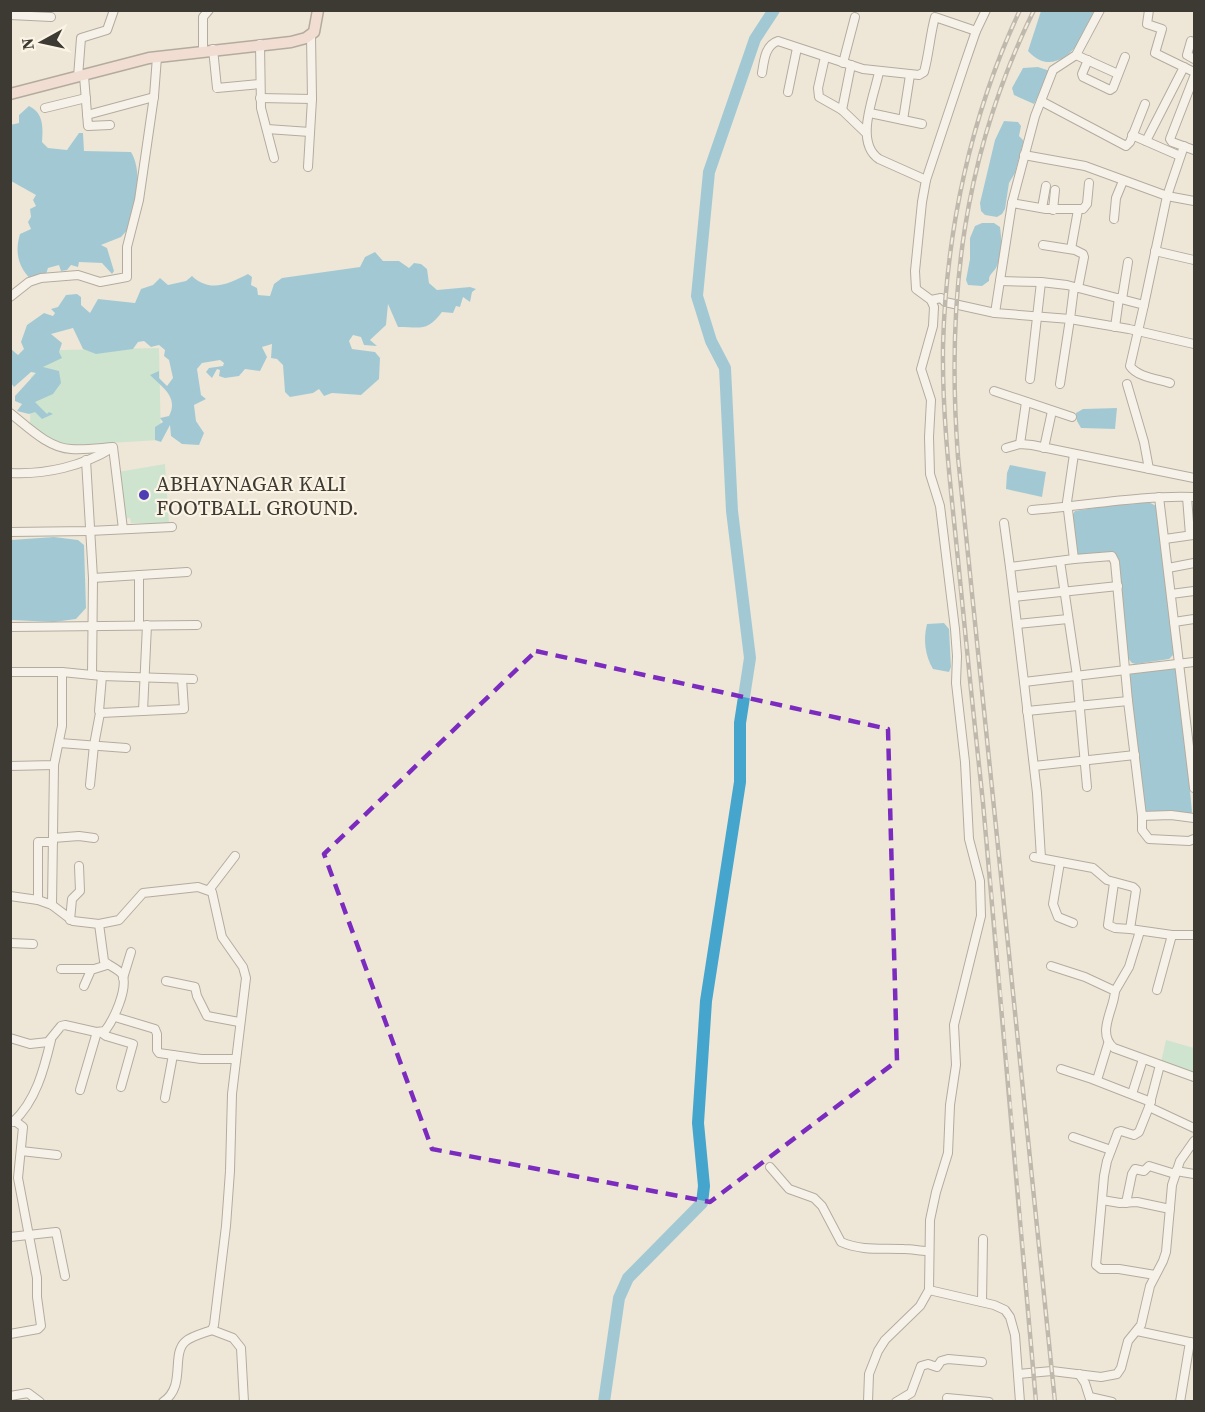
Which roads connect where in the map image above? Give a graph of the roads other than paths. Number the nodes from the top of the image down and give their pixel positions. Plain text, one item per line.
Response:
1 (114, 10) edge
2 (209, 10) edge
3 (318, 10) edge
4 (986, 10) edge
5 (1100, 10) edge
6 (1149, 10) edge
7 (10, 15) edge
8 (51, 17) dead end
9 (855, 17) dead end
10 (976, 31) junction
11 (312, 35) junction
12 (1191, 41) dead end
13 (260, 44) junction
14 (797, 48) junction
15 (208, 50) junction
16 (1076, 55) junction
17 (157, 57) junction
18 (825, 57) junction
19 (1125, 57) dead end
20 (1194, 59) edge
21 (1088, 60) junction
22 (847, 64) junction
23 (1184, 67) junction
24 (879, 72) junction
25 (1194, 72) edge
26 (762, 73) dead end
27 (1118, 74) junction
28 (910, 75) junction
29 (81, 77) junction
30 (1194, 78) edge
31 (260, 84) junction
32 (789, 92) dead end
33 (10, 94) edge
34 (154, 97) junction
35 (86, 98) junction
36 (260, 98) junction
37 (312, 99) junction
38 (1041, 101) junction
39 (1145, 104) dead end
40 (45, 108) dead end
41 (842, 111) junction
42 (870, 113) junction
43 (87, 115) junction
44 (903, 120) junction
45 (922, 124) dead end
46 (110, 125) dead end
47 (267, 129) junction
48 (310, 132) junction
49 (866, 133) junction
50 (1132, 135) junction
51 (1146, 141) junction
52 (1191, 146) edge
53 (1024, 155) junction
54 (1180, 156) junction
55 (274, 158) dead end
56 (308, 167) dead end
57 (926, 180) junction
58 (1123, 181) junction
59 (1089, 183) dead end
60 (1046, 186) dead end
61 (1056, 190) dead end
62 (1167, 196) junction
63 (1194, 201) edge
64 (1012, 203) junction
65 (1042, 208) junction
66 (1053, 210) junction
67 (1078, 210) junction
68 (1114, 219) dead end
69 (1043, 245) dead end
70 (1071, 249) junction
71 (1155, 251) junction
72 (1194, 260) edge
73 (1128, 262) dead end
74 (1000, 281) junction
75 (1041, 282) junction
76 (1076, 288) junction
77 (10, 297) edge
78 (1120, 299) junction
79 (931, 300) junction
80 (1144, 305) junction
81 (995, 313) junction
82 (1038, 315) junction
83 (1070, 319) junction
84 (1115, 327) junction
85 (1138, 331) junction
86 (1194, 344) edge
87 (1030, 379) dead end
88 (1170, 383) dead end
89 (1060, 384) dead end
90 (1127, 384) dead end
91 (994, 391) dead end
92 (1026, 402) junction
93 (1052, 411) junction
94 (10, 413) edge
95 (1072, 417) dead end
96 (1020, 444) junction
97 (114, 446) junction
98 (1006, 448) dead end
99 (1044, 448) junction
100 (1074, 454) junction
101 (86, 460) junction
102 (1149, 469) junction
103 (10, 473) edge
104 (1194, 478) edge
105 (1159, 497) junction
106 (1191, 497) edge
107 (1067, 507) junction
108 (1032, 510) dead end
109 (1004, 523) dead end
110 (172, 527) dead end
111 (123, 530) junction
112 (89, 531) junction
113 (10, 532) edge
114 (1192, 535) edge
115 (1165, 539) junction
116 (1074, 559) junction
117 (1060, 561) junction
118 (1194, 563) edge
119 (1010, 567) junction
120 (1168, 568) junction
121 (187, 572) dead end
122 (139, 575) junction
123 (93, 578) junction
124 (1118, 586) junction
125 (1065, 591) junction
126 (1194, 591) edge
127 (1171, 594) junction
128 (1014, 597) junction
129 (1068, 619) junction
130 (1194, 620) edge
131 (1174, 622) junction
132 (1017, 624) junction
133 (143, 625) junction
134 (197, 625) dead end
135 (92, 626) junction
136 (10, 627) edge
137 (1194, 662) edge
138 (1179, 663) junction
139 (1127, 671) junction
140 (10, 672) edge
141 (62, 672) junction
142 (92, 675) junction
143 (102, 676) junction
144 (1077, 676) junction
145 (146, 678) junction
146 (182, 679) junction
147 (193, 679) dead end
148 (1024, 682) junction
149 (1128, 701) junction
150 (1079, 705) junction
151 (143, 711) junction
152 (1028, 711) junction
153 (100, 713) junction
154 (1192, 736) edge
155 (60, 743) junction
156 (94, 745) junction
157 (126, 748) dead end
158 (1135, 755) junction
159 (1084, 760) junction
160 (54, 765) junction
161 (10, 766) edge
162 (1034, 766) junction
163 (90, 785) dead end
164 (1087, 787) dead end
165 (1194, 788) edge
166 (1142, 816) junction
167 (1194, 818) edge
168 (94, 838) dead end
169 (1194, 839) edge
170 (53, 840) junction
171 (235, 856) dead end
172 (1060, 862) junction
173 (79, 866) dead end
174 (1114, 883) junction
175 (209, 890) junction
176 (10, 896) edge
177 (38, 900) junction
178 (52, 905) junction
179 (70, 920) junction
180 (1073, 923) dead end
181 (99, 924) junction
182 (1130, 929) junction
183 (1140, 931) junction
184 (1172, 934) junction
185 (1194, 935) edge
186 (10, 943) edge
187 (33, 944) dead end
188 (131, 952) dead end
189 (107, 964) junction
190 (1051, 966) dead end
191 (61, 969) dead end
192 (92, 969) junction
193 (123, 978) junction
194 (166, 981) dead end
195 (84, 986) dead end
196 (1157, 990) dead end
197 (1115, 991) junction
198 (115, 1017) junction
199 (239, 1022) junction
200 (99, 1032) junction
201 (10, 1038) edge
202 (51, 1040) junction
203 (1108, 1044) junction
204 (173, 1055) junction
205 (236, 1059) junction
206 (1143, 1059) junction
207 (1160, 1065) junction
208 (1061, 1069) dead end
209 (1194, 1077) edge
210 (1097, 1080) junction
211 (122, 1087) dead end
212 (80, 1090) dead end
213 (1132, 1094) junction
214 (165, 1098) dead end
215 (1150, 1104) junction
216 (13, 1122) edge
217 (1194, 1128) edge
218 (1073, 1137) dead end
219 (1194, 1141) edge
220 (1111, 1149) junction
221 (21, 1151) junction
222 (57, 1155) dead end
223 (770, 1167) dead end
224 (1176, 1172) junction
225 (1194, 1174) edge
226 (1102, 1200) junction
227 (1126, 1203) junction
228 (1170, 1209) junction
229 (28, 1235) junction
230 (10, 1237) edge
231 (983, 1239) dead end
232 (928, 1251) junction
233 (1155, 1275) junction
234 (65, 1276) dead end
235 (932, 1291) junction
236 (982, 1302) junction
237 (212, 1330) junction
238 (1137, 1331) junction
239 (10, 1334) edge
240 (1192, 1343) edge
241 (982, 1362) dead end
242 (1018, 1374) junction
243 (1079, 1374) junction
244 (1185, 1378) junction
245 (1194, 1379) edge
246 (10, 1396) edge
247 (947, 1398) dead end
248 (1090, 1399) edge
249 (40, 1401) edge
250 (163, 1401) edge
251 (244, 1401) edge
252 (868, 1401) edge
253 (896, 1401) edge
254 (989, 1401) edge
255 (1020, 1401) edge
256 (1112, 1401) edge
257 (1180, 1401) edge

1 - 29 street
2 - 15 street
3 - 11 main road
4 - 10 street
5 - 16 street
6 - 23 street
7 - 8 street
9 - 22 street
10 - 28 street
10 - 57 street
11 - 13 main road
11 - 37 street
12 - 20 street
13 - 15 main road
13 - 31 street
14 - 18 street
14 - 26 street
14 - 32 street
15 - 17 main road
15 - 31 street
16 - 21 street
16 - 38 street
17 - 29 main road
17 - 34 street
18 - 22 street
18 - 41 street
19 - 27 street
21 - 27 street
21 - 27 street
22 - 24 street
22 - 41 street
23 - 25 street
23 - 51 street
24 - 28 street
24 - 42 street
28 - 44 street
29 - 33 main road
29 - 35 street
30 - 52 street
31 - 36 street
34 - 43 street
34 - 77 street
35 - 40 street
35 - 43 street
36 - 37 street
36 - 47 street
37 - 48 street
38 - 50 street
38 - 53 street
39 - 50 street
41 - 49 street
42 - 44 street
42 - 49 street
43 - 46 street
44 - 45 street
47 - 48 street
47 - 55 street
48 - 56 street
49 - 57 street
50 - 51 street
51 - 54 street
52 - 54 street
53 - 58 street
53 - 64 street
54 - 62 street
57 - 79 street
58 - 62 street
58 - 68 street
59 - 67 street
60 - 65 street
61 - 66 street
62 - 63 street
62 - 71 street
64 - 65 street
64 - 74 street
65 - 66 street
66 - 67 street
67 - 70 street
69 - 70 street
70 - 76 street
71 - 72 street
71 - 80 street
73 - 78 street
74 - 75 street
74 - 81 street
75 - 76 street
75 - 82 street
76 - 78 street
76 - 83 street
78 - 80 street
78 - 84 street
79 - 81 street
79 - 232 street
80 - 85 street
81 - 82 street
82 - 83 street
82 - 87 street
83 - 84 street
83 - 89 street
84 - 85 street
85 - 86 street
85 - 88 street
90 - 102 street
91 - 92 street
92 - 93 street
92 - 96 street
93 - 95 street
93 - 99 street
94 - 97 street
96 - 98 street
96 - 99 street
97 - 101 street
97 - 111 street
99 - 100 street
100 - 102 street
100 - 107 street
101 - 103 street
101 - 112 street
102 - 104 street
105 - 106 street
105 - 107 street
105 - 115 street
106 - 114 street
107 - 108 street
107 - 116 street
109 - 119 street
110 - 111 street
111 - 112 street
112 - 113 street
112 - 123 street
114 - 115 street
115 - 120 street
116 - 117 street
116 - 124 street
117 - 119 street
117 - 125 street
118 - 120 street
119 - 128 street
120 - 127 street
121 - 122 street
122 - 123 street
122 - 133 street
123 - 135 street
124 - 125 street
124 - 139 street
125 - 128 street
125 - 129 street
126 - 127 street
127 - 131 street
128 - 132 street
129 - 132 street
129 - 144 street
130 - 131 street
131 - 138 street
132 - 148 street
133 - 134 street
133 - 135 street
133 - 145 street
135 - 136 street
135 - 142 street
137 - 138 street
138 - 139 street
138 - 154 street
139 - 144 street
139 - 149 street
140 - 141 street
141 - 142 street
141 - 155 street
142 - 143 street
143 - 145 street
143 - 153 street
144 - 148 street
144 - 150 street
145 - 146 street
145 - 151 street
146 - 147 street
146 - 151 street
148 - 152 street
149 - 150 street
149 - 158 street
150 - 152 street
150 - 159 street
151 - 153 street
152 - 162 street
153 - 156 street
154 - 165 street
155 - 156 street
155 - 160 street
156 - 157 street
156 - 163 street
158 - 159 street
158 - 166 street
159 - 162 street
159 - 164 street
160 - 161 street
160 - 170 street
162 - 172 street
166 - 167 street
166 - 169 street
168 - 170 street
170 - 177 street
170 - 178 street
171 - 175 street
172 - 174 street
172 - 180 street
173 - 179 street
174 - 182 street
174 - 182 street
175 - 181 street
175 - 199 street
176 - 177 street
177 - 178 street
178 - 179 street
179 - 181 street
181 - 189 street
182 - 183 street
183 - 184 street
183 - 197 street
184 - 185 street
184 - 196 street
186 - 187 street
188 - 193 street
189 - 192 street
189 - 193 street
190 - 197 street
191 - 192 street
192 - 195 street
193 - 198 street
194 - 199 street
197 - 203 street
198 - 200 street
198 - 204 street
199 - 205 street
200 - 202 street
200 - 211 street
200 - 212 street
201 - 202 street
202 - 216 street
203 - 206 street
203 - 210 street
204 - 205 street
204 - 214 street
205 - 237 street
206 - 207 street
206 - 213 street
207 - 209 street
207 - 215 street
208 - 210 street
210 - 213 street
213 - 215 street
215 - 217 street
215 - 220 street
216 - 221 street
218 - 220 street
219 - 224 street
220 - 226 street
221 - 222 street
221 - 229 street
223 - 232 street
224 - 225 street
224 - 227 street
224 - 228 street
226 - 227 street
226 - 233 street
227 - 228 street
228 - 233 street
229 - 230 street
229 - 234 street
229 - 239 street
231 - 236 street
232 - 235 street
233 - 238 street
235 - 236 street
235 - 252 street
236 - 242 street
237 - 250 street
237 - 251 street
238 - 240 street
238 - 243 street
240 - 244 street
241 - 253 street
242 - 243 street
242 - 255 street
243 - 248 street
244 - 245 street
244 - 257 street
246 - 249 street
247 - 254 street
248 - 256 street

